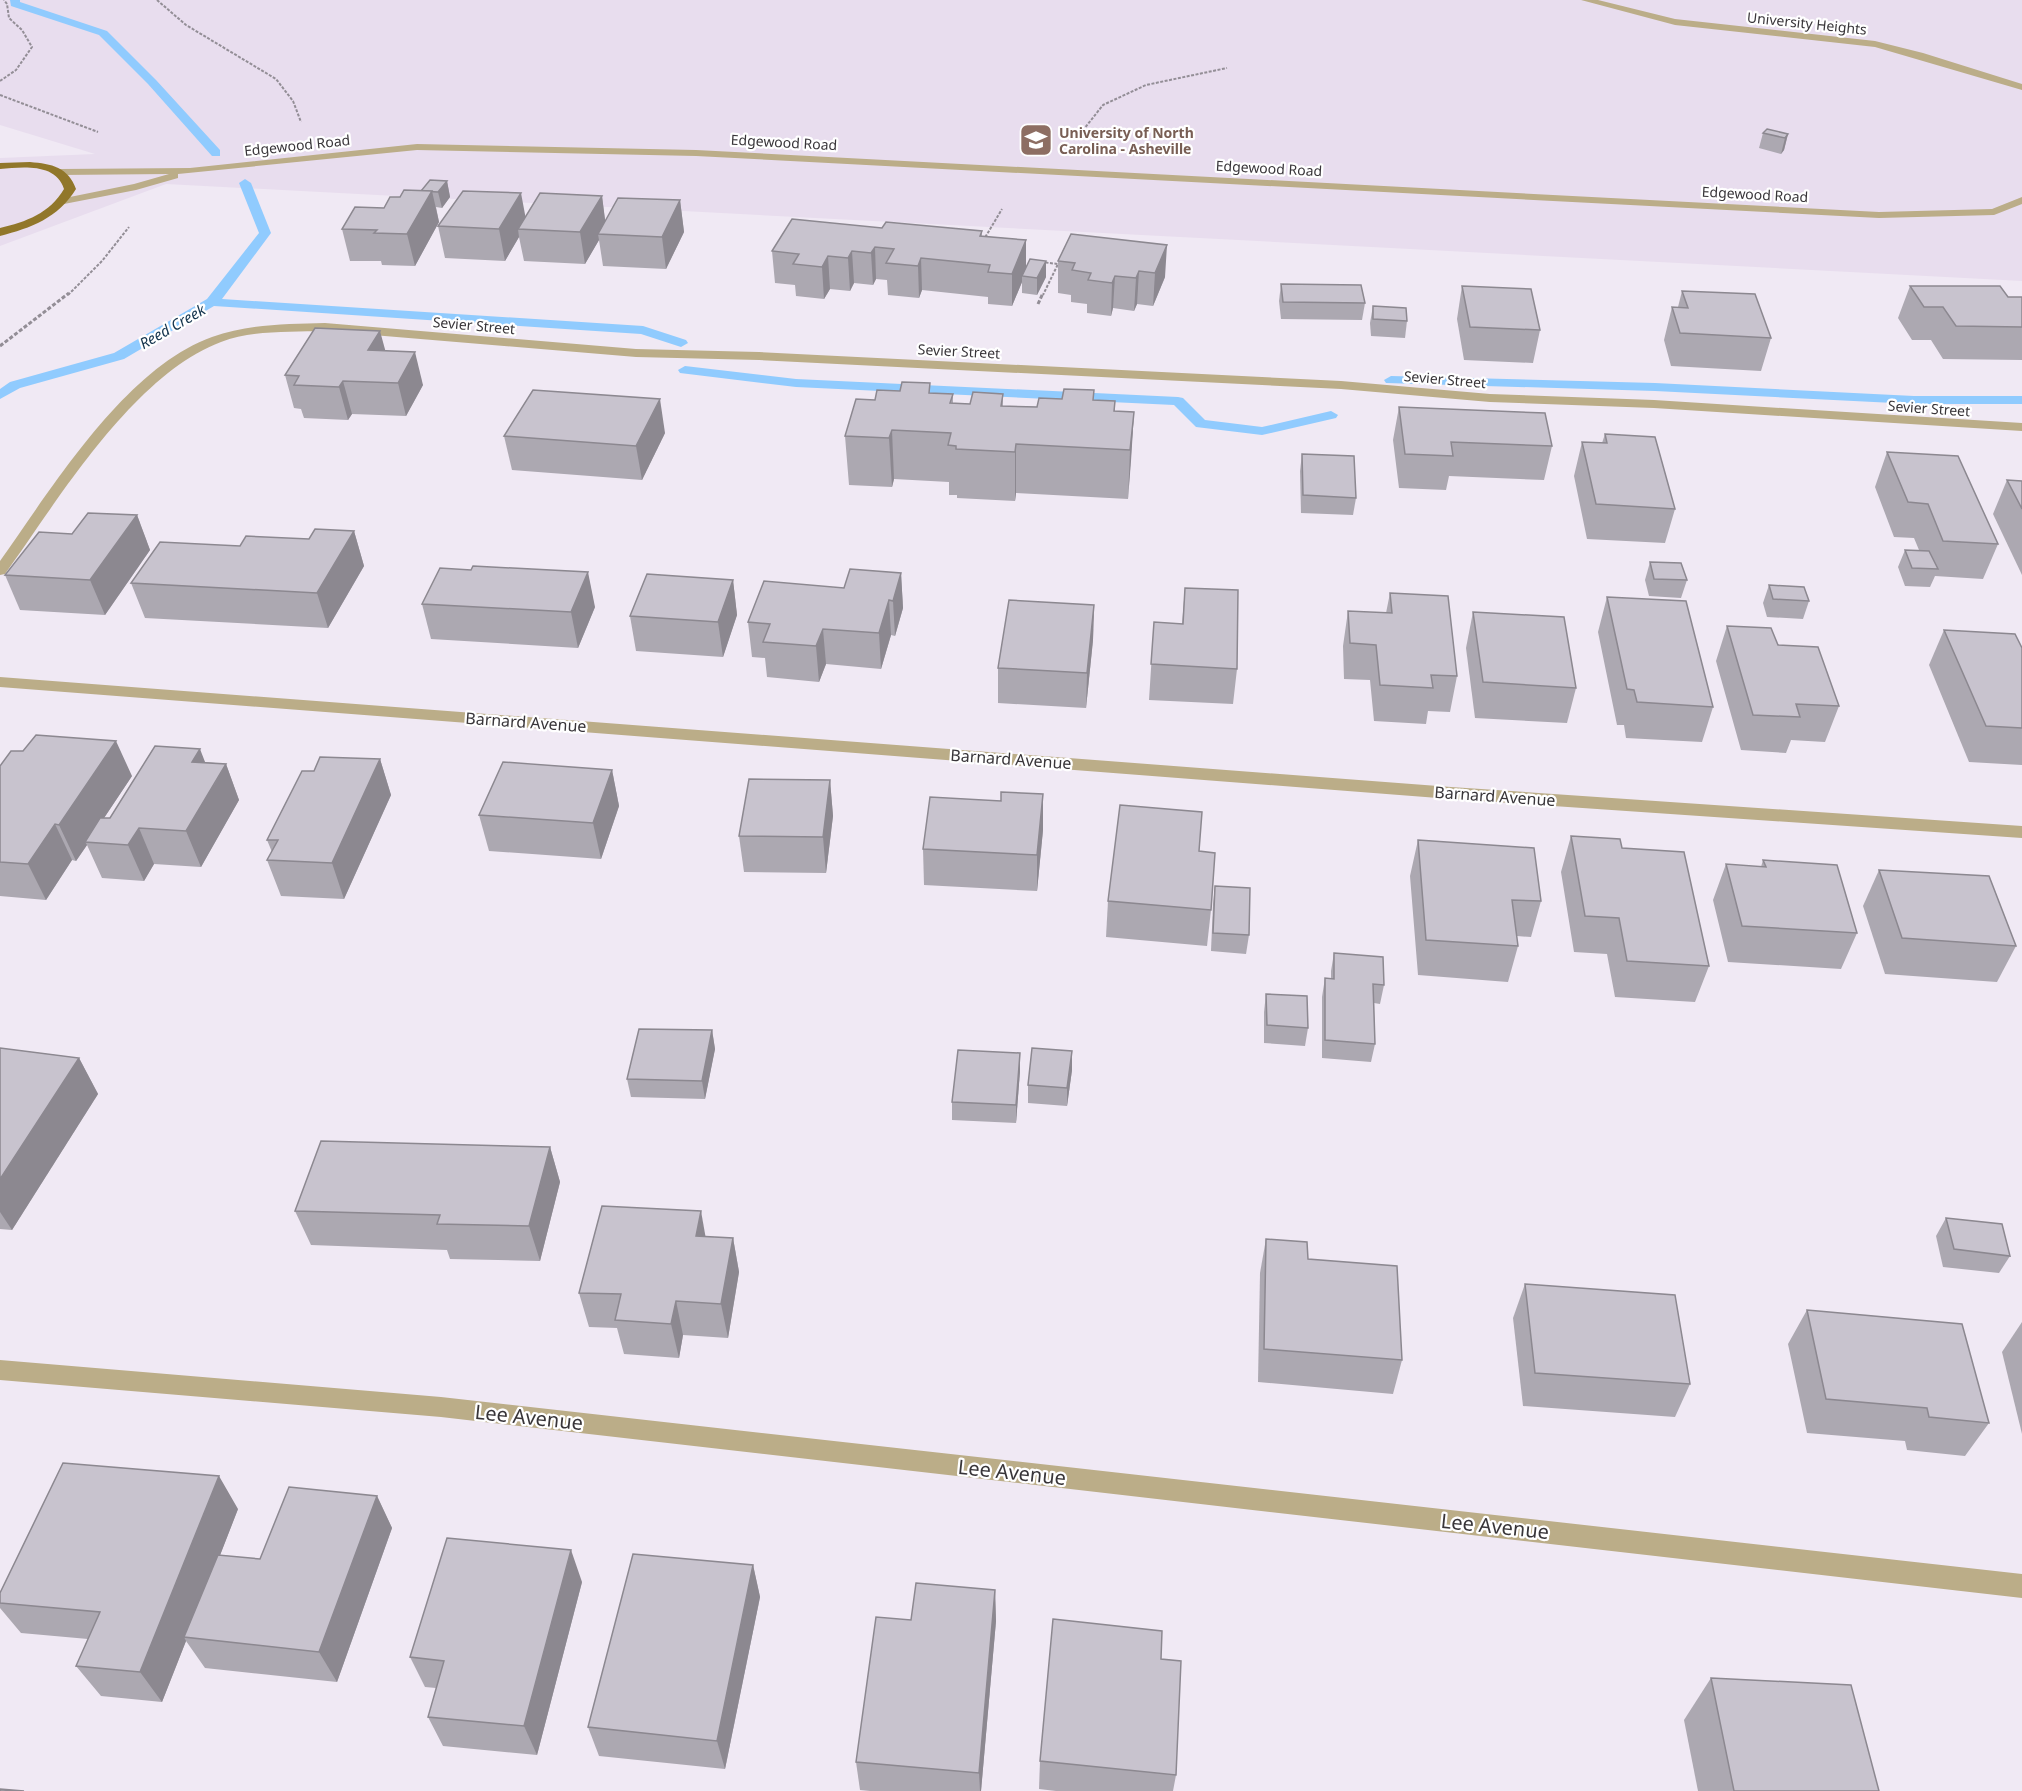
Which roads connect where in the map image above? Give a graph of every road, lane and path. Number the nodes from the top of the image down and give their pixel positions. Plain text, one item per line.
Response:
1 (4, 0) edge
2 (157, 0) edge
3 (1586, 0) edge
4 (1227, 68) dead end
5 (0, 81) edge
6 (2022, 87) edge
7 (1077, 138) dead end
8 (300, 160) junction
9 (2, 165) edge
10 (190, 171) junction
11 (60, 172) junction
12 (2022, 200) edge
13 (64, 201) junction
14 (1004, 206) dead end
15 (0, 232) edge
16 (981, 243) edge
17 (1035, 261) edge
18 (1038, 304) dead end
19 (2022, 427) edge
20 (0, 571) edge
21 (0, 682) edge
22 (2022, 832) edge
23 (0, 1370) edge
24 (2022, 1586) edge

1 - 5 path
2 - 8 path
3 - 6 street, University Heights
4 - 7 path
8 - 10 street, Edgewood Road
8 - 12 street, Edgewood Road
9 - 11 main road
10 - 11 street, Edgewood Road
10 - 13 street, Edgewood Road
11 - 13 main road
13 - 15 main road
14 - 16 path
17 - 18 path
19 - 20 street, Sevier Street
21 - 22 street, Barnard Avenue
23 - 24 street, Lee Avenue

